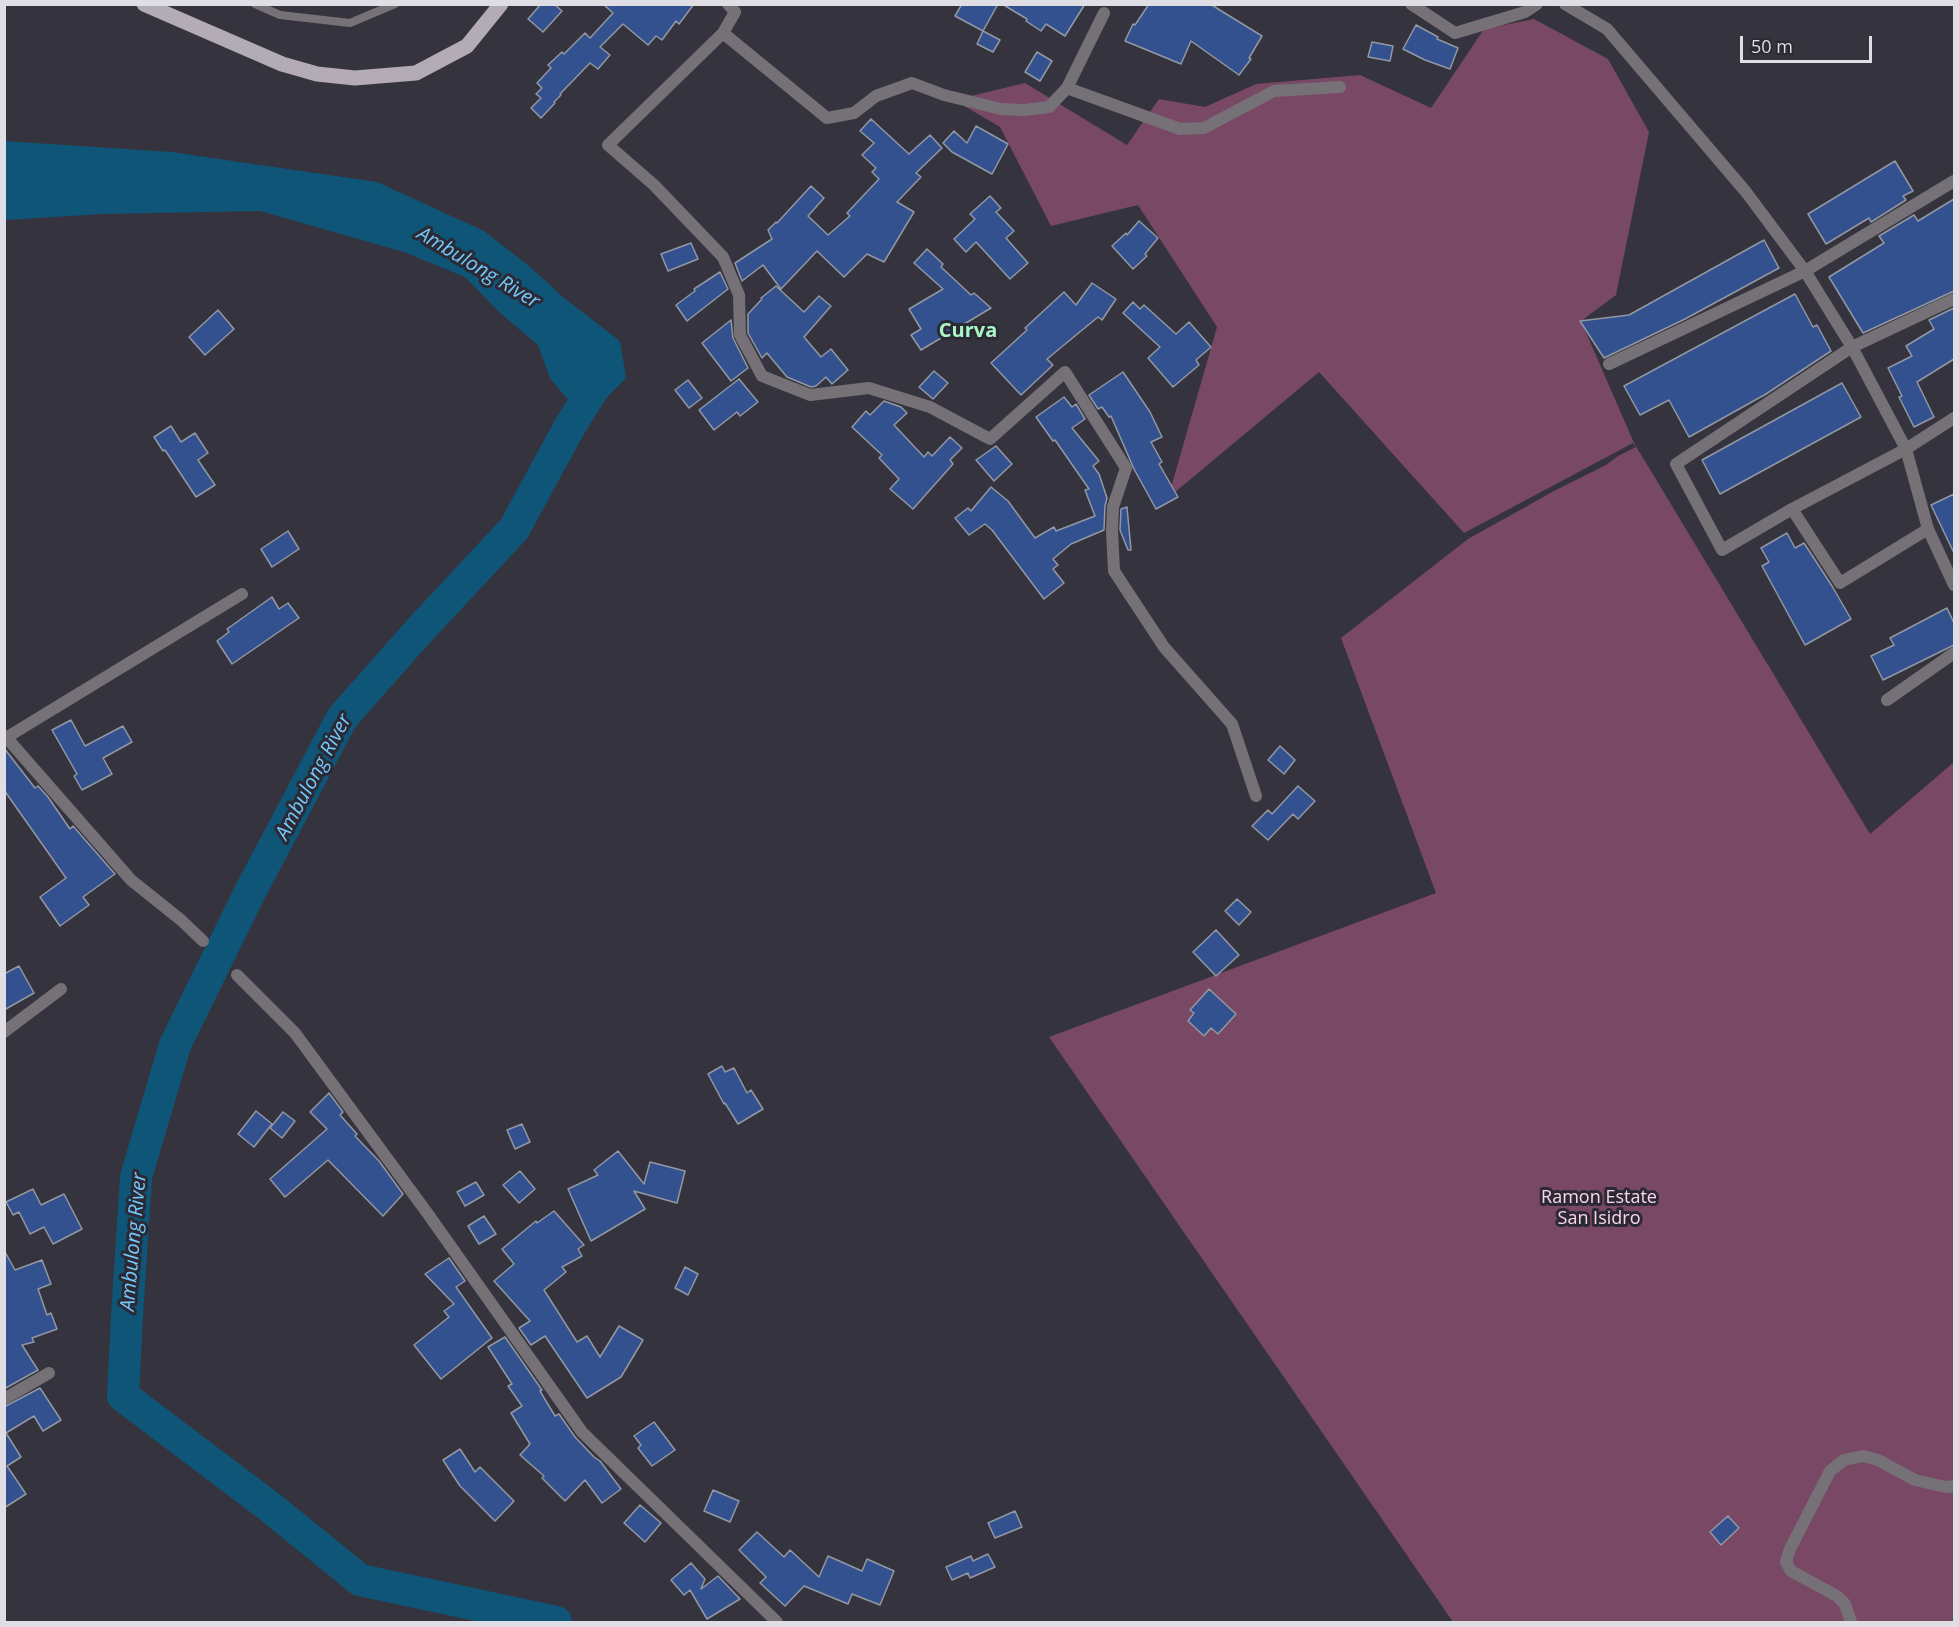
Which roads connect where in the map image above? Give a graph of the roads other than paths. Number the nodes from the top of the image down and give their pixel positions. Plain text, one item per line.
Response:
1 (144, 4) edge
2 (255, 4) edge
3 (395, 4) edge
4 (501, 4) edge
5 (728, 4) edge
6 (1412, 4) edge
7 (1537, 4) edge
8 (1564, 4) edge
9 (1104, 13) dead end
10 (723, 33) junction
11 (1340, 87) dead end
12 (1067, 88) junction
13 (1954, 181) edge
14 (1805, 271) junction
15 (1954, 299) edge
16 (1852, 347) junction
17 (1610, 364) dead end
18 (1954, 418) edge
19 (1906, 449) junction
20 (1792, 508) junction
21 (1928, 529) junction
22 (1950, 569) edge
23 (1954, 585) edge
24 (243, 594) dead end
25 (1954, 653) edge
26 (1887, 700) dead end
27 (5, 738) edge
28 (1256, 796) dead end
29 (203, 941) dead end
30 (237, 975) dead end
31 (61, 989) dead end
32 (4, 1032) edge
33 (49, 1373) dead end
34 (4, 1399) edge
35 (1954, 1486) edge
36 (777, 1623) edge
37 (1851, 1623) edge

1 - 4 main road
2 - 3 lane
5 - 10 street
6 - 7 street
8 - 14 street
9 - 12 street
10 - 12 street
10 - 28 street
11 - 12 street
13 - 14 street
14 - 16 street
14 - 17 street
15 - 16 street
16 - 19 street
16 - 20 street
18 - 19 street
19 - 20 street
19 - 21 street
20 - 21 street
21 - 22 street
22 - 23 street
24 - 27 street
25 - 26 street
27 - 29 street
30 - 36 street
31 - 32 street
33 - 34 street
35 - 37 street

